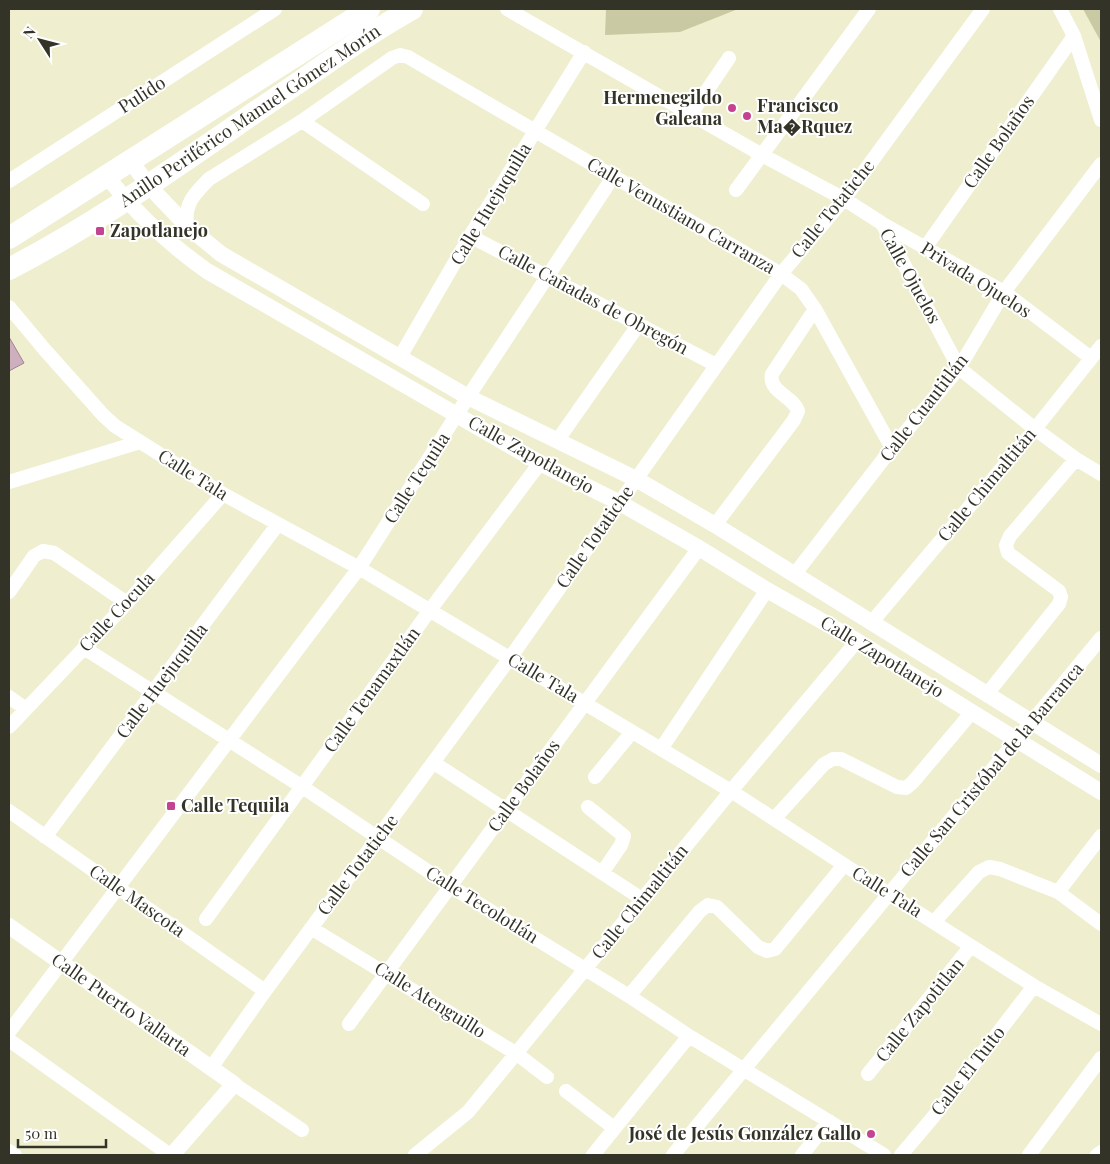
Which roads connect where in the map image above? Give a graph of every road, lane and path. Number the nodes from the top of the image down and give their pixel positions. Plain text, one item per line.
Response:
1 (275, 9) edge
2 (369, 9) edge
3 (412, 9) edge
4 (507, 9) edge
5 (869, 9) edge
6 (983, 9) edge
7 (1060, 9) edge
8 (1074, 36) junction
9 (584, 52) junction
10 (729, 58) dead end
11 (691, 114) junction
12 (1101, 120) edge
13 (302, 121) junction
14 (535, 132) junction
15 (762, 155) junction
16 (130, 160) junction
17 (1101, 164) edge
18 (106, 175) junction
19 (613, 177) junction
20 (9, 181) edge
21 (148, 185) junction
22 (736, 190) dead end
23 (844, 199) junction
24 (125, 200) junction
25 (422, 204) dead end
26 (883, 224) junction
27 (187, 226) junction
28 (470, 236) junction
29 (9, 238) edge
30 (925, 248) junction
31 (9, 268) edge
32 (781, 274) junction
33 (548, 276) junction
34 (1004, 292) junction
35 (9, 307) edge
36 (815, 309) junction
37 (639, 324) junction
38 (1101, 346) edge
39 (400, 358) junction
40 (1091, 358) junction
41 (716, 365) junction
42 (959, 368) junction
43 (468, 397) junction
44 (457, 415) junction
45 (1035, 429) junction
46 (557, 441) junction
47 (140, 442) junction
48 (892, 448) junction
49 (1076, 459) junction
50 (540, 463) junction
51 (1101, 474) edge
52 (636, 479) junction
53 (9, 482) edge
54 (223, 494) junction
55 (620, 503) junction
56 (278, 524) junction
57 (715, 525) junction
58 (699, 548) junction
59 (359, 568) junction
60 (794, 575) junction
61 (767, 590) junction
62 (9, 592) edge
63 (127, 603) junction
64 (430, 610) junction
65 (871, 623) junction
66 (1101, 638) edge
67 (857, 641) junction
68 (84, 648) junction
69 (510, 658) junction
70 (153, 692) junction
71 (987, 694) junction
72 (9, 697) edge
73 (585, 703) junction
74 (26, 709) junction
75 (972, 712) junction
76 (1032, 722) junction
77 (9, 727) edge
78 (632, 732) junction
79 (230, 740) junction
80 (1018, 740) junction
81 (661, 749) junction
82 (434, 763) junction
83 (1101, 765) edge
84 (595, 777) dead end
85 (301, 786) junction
86 (731, 791) junction
87 (1101, 792) edge
88 (588, 807) dead end
89 (506, 811) junction
90 (9, 812) edge
91 (774, 819) junction
92 (1101, 836) edge
93 (46, 837) junction
94 (377, 838) junction
95 (844, 865) junction
96 (602, 873) junction
97 (450, 886) junction
98 (118, 888) junction
99 (1058, 892) junction
100 (889, 894) junction
101 (642, 899) junction
102 (206, 919) dead end
103 (934, 922) junction
104 (1101, 924) edge
105 (9, 926) edge
106 (311, 928) junction
107 (971, 946) junction
108 (61, 963) junction
109 (584, 970) junction
110 (387, 973) junction
111 (1034, 986) junction
112 (264, 991) junction
113 (629, 996) junction
114 (349, 1024) dead end
115 (1101, 1024) edge
116 (9, 1032) edge
117 (689, 1036) junction
118 (9, 1040) edge
119 (517, 1054) junction
120 (1101, 1058) edge
121 (211, 1068) junction
122 (744, 1069) junction
123 (868, 1074) dead end
124 (547, 1077) dead end
125 (234, 1084) junction
126 (566, 1091) dead end
127 (829, 1121) junction
128 (614, 1128) junction
129 (302, 1130) dead end
130 (9, 1150) edge
131 (1101, 1152) edge
132 (15, 1155) edge
133 (171, 1155) edge
134 (415, 1155) edge
135 (593, 1155) edge
136 (673, 1155) edge
137 (802, 1155) edge
138 (884, 1155) edge
139 (901, 1155) edge
140 (1029, 1155) edge
141 (1097, 1155) edge

1 - 20 street, Pulido
2 - 16 highway, Anillo Periférico Manuel Gómez Morín
3 - 21 highway, Anillo Periférico Manuel Gómez Morín
4 - 9 street, Calle Ojuelos
5 - 15 street
6 - 23 street, Calle Totatiche
7 - 8 street
8 - 12 street
8 - 30 street, Calle Bolaños
9 - 11 street, Calle Ojuelos
9 - 14 street, Calle Huejuquilla
10 - 11 street
11 - 15 street, Calle Ojuelos
13 - 14 street, Calle Venustiano Carranza
13 - 25 street
13 - 27 street
14 - 19 street, Calle Venustiano Carranza
14 - 28 street, Calle Huejuquilla
15 - 22 street
15 - 23 street, Calle Ojuelos
16 - 18 highway, Anillo Periférico Manuel Gómez Morín
16 - 21 street, Calle Zapotlanejo
17 - 34 street, Calle Cuautitlán
18 - 24 street, Calle Zapotlanejo
18 - 29 highway, Anillo Periférico Manuel Gómez Morín
19 - 32 street, Calle Venustiano Carranza
19 - 33 street, Calle Tequila
21 - 24 highway, Anillo Periférico Manuel Gómez Morín
21 - 27 street, Calle Zapotlanejo
23 - 26 street, Calle Ojuelos
23 - 32 street, Calle Totatiche
24 - 31 highway, Anillo Periférico Manuel Gómez Morín
24 - 44 street, Calle Zapotlanejo
26 - 30 street, Privada Ojuelos
26 - 42 street, Calle Ojuelos
27 - 39 street, Calle Zapotlanejo
28 - 33 street, Calle Cañadas de Obregón
28 - 39 street, Calle Huejuquilla
30 - 34 street, Privada Ojuelos
32 - 36 street, Calle Venustiano Carranza
32 - 41 street, Calle Totatiche
33 - 37 street, Calle Cañadas de Obregón
33 - 43 street, Calle Tequila
34 - 40 street, Privada Ojuelos
34 - 42 street, Calle Cuautitlán
35 - 47 street, Calle Tala
36 - 48 street, Calle Venustiano Carranza
36 - 57 street
37 - 41 street, Calle Cañadas de Obregón
37 - 46 street
38 - 40 street, Calle Chimaltitán
39 - 43 street, Calle Zapotlanejo
40 - 45 street, Calle Chimaltitán
41 - 52 street, Calle Totatiche
42 - 45 street, Calle Ojuelos
42 - 48 street, Calle Cuautitlán
43 - 44 street, Calle Tequila
43 - 46 street, Calle Zapotlanejo
44 - 50 street, Calle Zapotlanejo
44 - 59 street, Calle Tequila
45 - 49 street, Calle Ojuelos
45 - 65 street, Calle Chimaltitán
46 - 52 street, Calle Zapotlanejo
47 - 53 street
47 - 54 street, Calle Tala
48 - 60 street, Calle Cuautitlán
49 - 51 street, Calle Ojuelos
49 - 71 street
50 - 55 street, Calle Zapotlanejo
50 - 64 street, Calle Tenamaxtlán
52 - 55 street, Calle Totatiche
52 - 57 street, Calle Zapotlanejo
54 - 56 street, Calle Tala
54 - 63 street, Calle Cocula
55 - 58 street, Calle Zapotlanejo
55 - 69 street, Calle Totatiche
56 - 59 street, Calle Tala
56 - 70 street, Calle Huejuquilla
57 - 60 street, Calle Zapotlanejo
58 - 61 street, Calle Zapotlanejo
58 - 73 street, Calle Bolaños
59 - 64 street, Calle Tala
59 - 79 street, Calle Tequila
60 - 65 street, Calle Zapotlanejo
61 - 67 street, Calle Zapotlanejo
61 - 81 street
62 - 63 street
63 - 68 street, Calle Cocula
64 - 69 street, Calle Tala
64 - 85 street, Calle Tenamaxtlán
65 - 71 street, Calle Zapotlanejo
66 - 76 street, Calle San Cristóbal de la Barranca
67 - 75 street, Calle Zapotlanejo
67 - 86 street, Calle Chimaltitán
68 - 70 street, Calle Tecolotlán
68 - 74 street, Calle Cocula
69 - 73 street, Calle Tala
69 - 82 street, Calle Totatiche
70 - 79 street, Calle Tecolotlán
70 - 93 street, Calle Huejuquilla
71 - 76 street, Calle Zapotlanejo
72 - 74 street
73 - 78 street, Calle Tala
73 - 89 street, Calle Bolaños
74 - 77 street, Calle Cocula
75 - 80 street, Calle Zapotlanejo
75 - 91 street
76 - 80 street, Calle San Cristóbal de la Barranca
76 - 83 street, Calle Zapotlanejo
78 - 81 street, Calle Tala
78 - 84 street
79 - 85 street, Calle Tecolotlán
79 - 98 street, Calle Tequila
80 - 87 street, Calle Zapotlanejo
80 - 100 street, Calle San Cristóbal de la Barranca
81 - 86 street, Calle Tala
82 - 89 street
82 - 94 street, Calle Totatiche
85 - 94 street, Calle Tecolotlán
85 - 102 street, Calle Tenamaxtlán
86 - 91 street, Calle Tala
86 - 101 street, Calle Chimaltitán
88 - 96 street
89 - 96 street
89 - 97 street, Calle Bolaños
90 - 93 street, Calle Mascota
91 - 95 street, Calle Tala
92 - 99 street
93 - 98 street, Calle Mascota
94 - 97 street, Calle Tecolotlán
94 - 106 street, Calle Totatiche
95 - 100 street, Calle Tala
95 - 113 street
96 - 101 street
97 - 109 street, Calle Tecolotlán
97 - 110 street, Calle Bolaños
98 - 108 street, Calle Tequila
98 - 112 street, Calle Mascota
99 - 103 street
99 - 104 street
100 - 103 street, Calle Tala
100 - 122 street, Calle San Cristóbal de la Barranca
101 - 109 street, Calle Chimaltitán
103 - 107 street, Calle Tala
105 - 108 street, Calle Puerto Vallarta
106 - 110 street, Calle Atenguillo
106 - 112 street, Calle Totatiche
107 - 111 street, Calle Tala
107 - 123 street, Calle Zapotitlan
108 - 116 street, Calle Tequila
108 - 121 street, Calle Puerto Vallarta
109 - 113 street, Calle Tecolotlán
109 - 119 street, Calle Chimaltitán
110 - 114 street, Calle Bolaños
110 - 119 street, Calle Atenguillo
111 - 115 street, Calle Tala
111 - 139 street, Calle El Tuito
112 - 121 street, Calle Totatiche
113 - 117 street, Calle Tecolotlán
117 - 122 street, Calle Tecolotlán
117 - 128 street
118 - 133 street
119 - 124 street, Calle Atenguillo
119 - 134 street, Calle Chimaltitán
120 - 140 street
121 - 125 street, Calle Puerto Vallarta
122 - 127 street, Calle Tecolotlán
122 - 136 street, Calle San Cristóbal de la Barranca
125 - 129 street
125 - 133 street
126 - 128 street
127 - 137 street
127 - 138 street, Calle Tecolotlán
128 - 135 street
130 - 132 street
131 - 141 street

